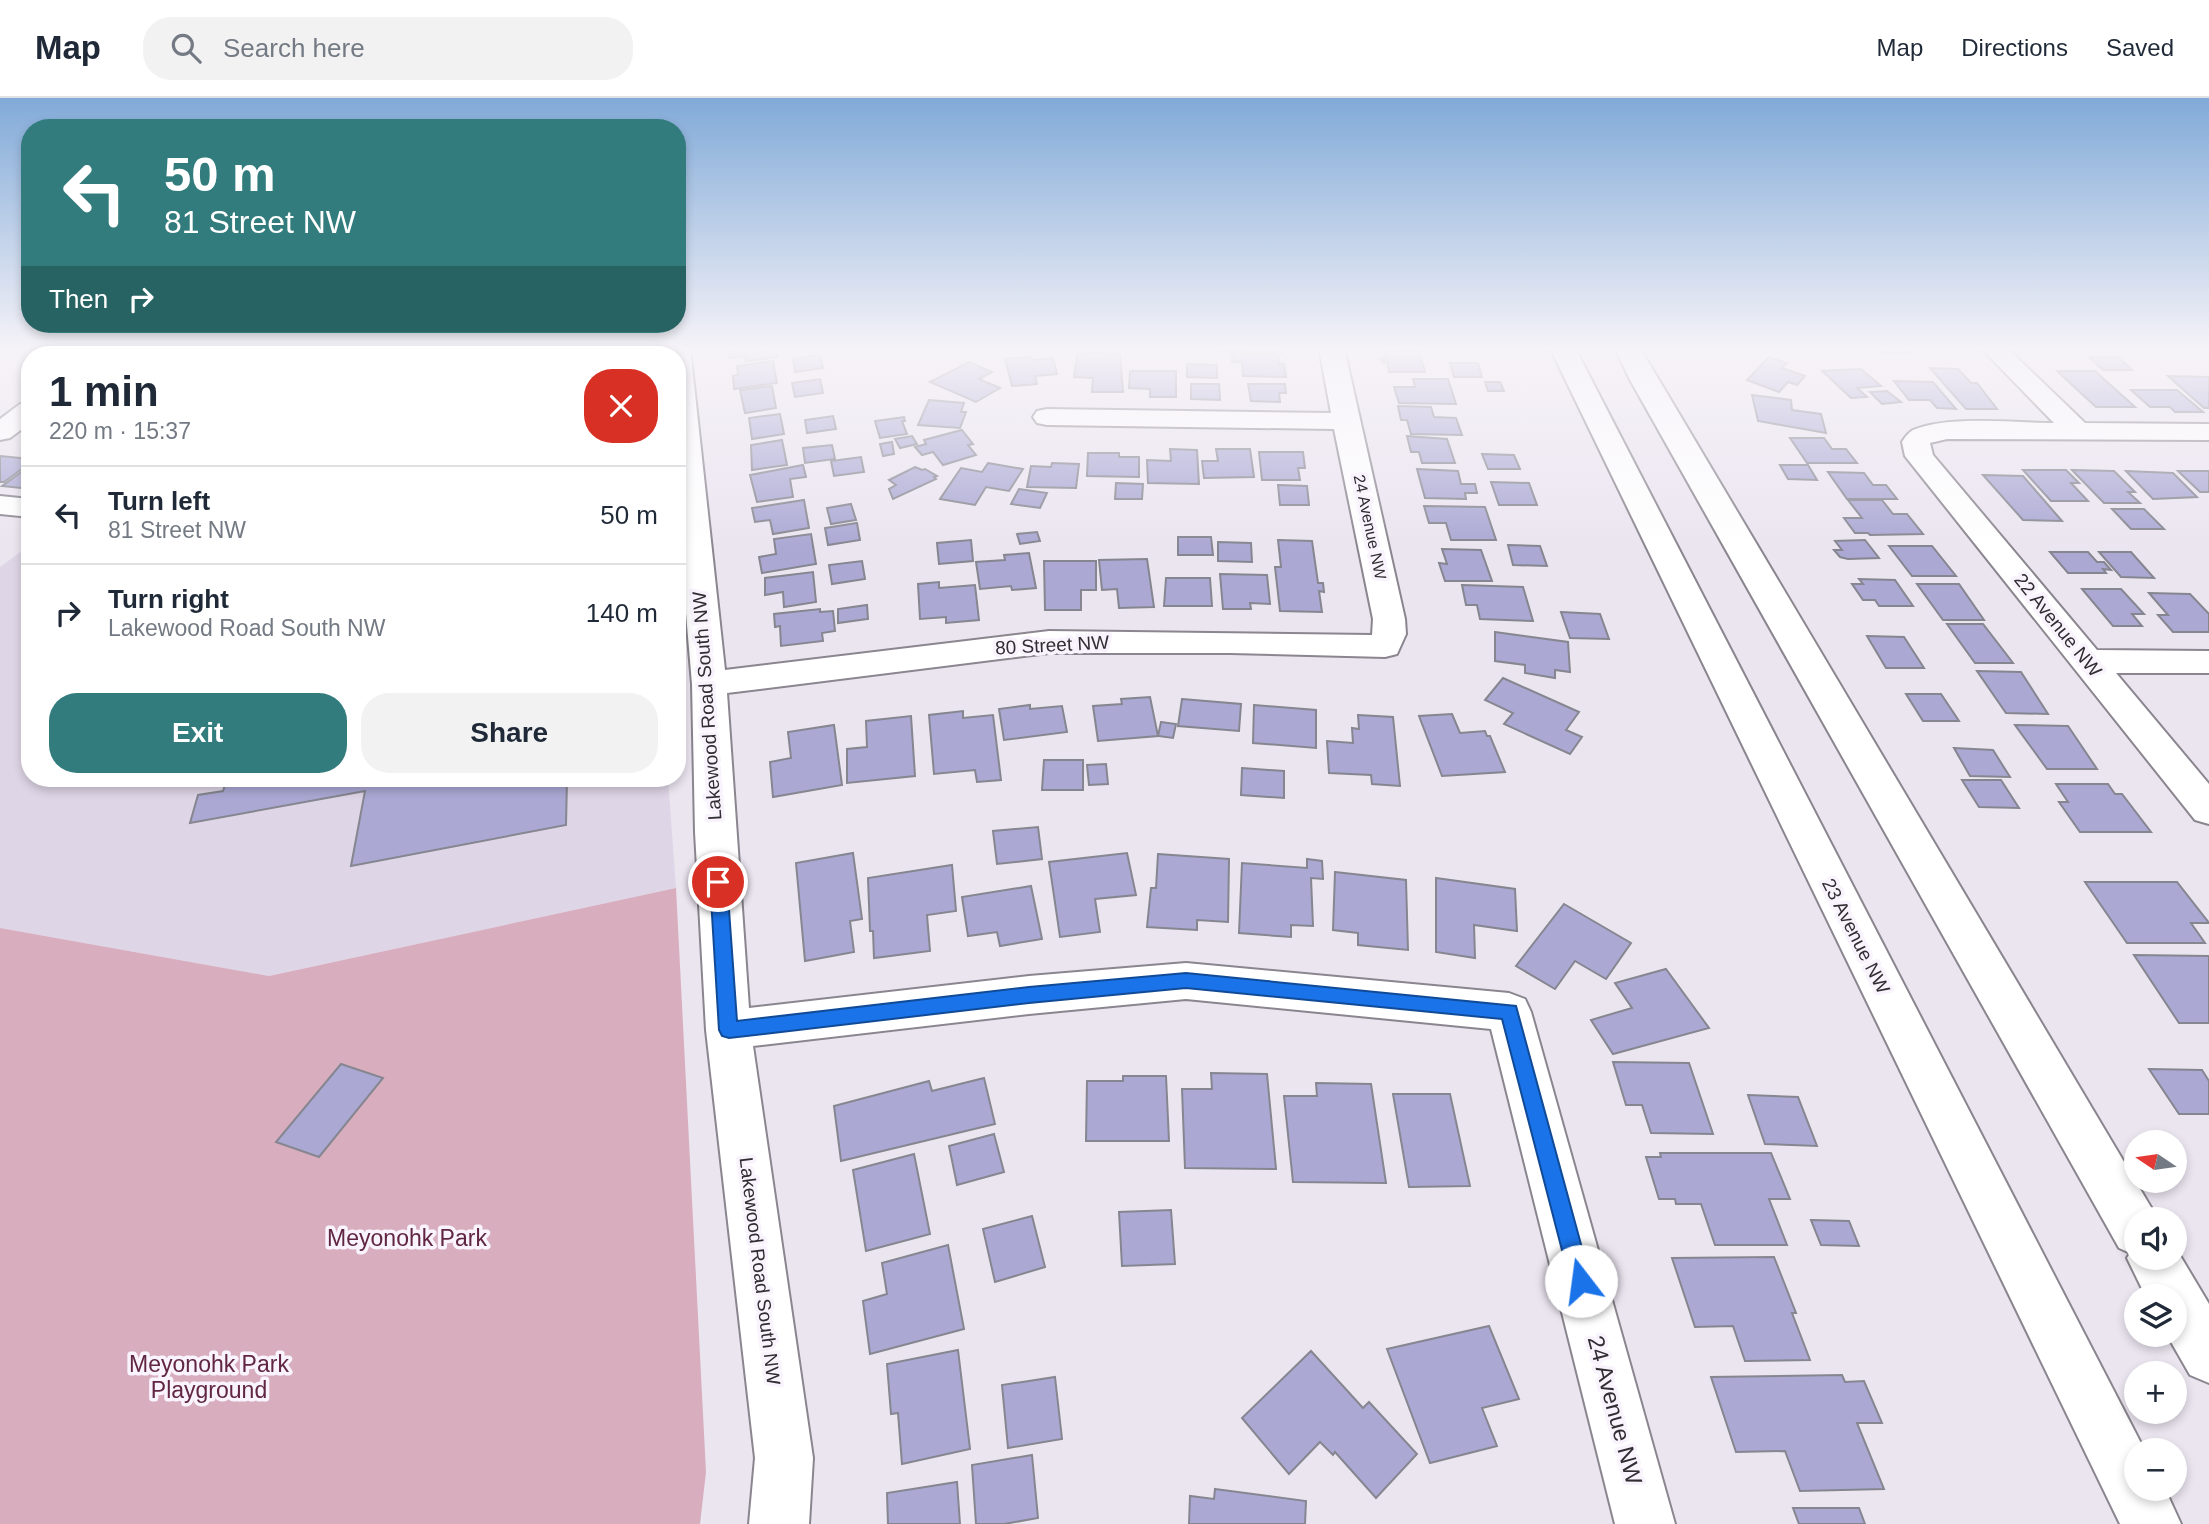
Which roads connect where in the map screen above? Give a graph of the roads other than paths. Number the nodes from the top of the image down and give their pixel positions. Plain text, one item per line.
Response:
1 (1344, 415) edge
2 (1595, 415) edge
3 (1664, 415) edge
4 (2060, 415) edge
5 (21, 417) edge
6 (1046, 417) dead end
7 (1345, 421) junction
8 (0, 432) edge
9 (2078, 432) junction
10 (2209, 432) edge
11 (686, 503) edge
12 (0, 505) edge
13 (21, 507) edge
14 (1389, 634) joint
15 (2087, 661) junction
16 (2209, 662) edge
17 (709, 684) junction
18 (2209, 810) edge
19 (729, 1030) junction
20 (2124, 1209) edge
21 (2187, 1318) edge
22 (2209, 1356) edge
23 (779, 1524) edge
24 (1645, 1524) edge
25 (2151, 1524) edge

1 - 7 street, 24 Avenue NW
2 - 25 street, 23 Avenue NW
3 - 20 street
4 - 9 street
5 - 8 street
6 - 7 street
7 - 14 street, 24 Avenue NW
9 - 10 street
9 - 15 street, 22 Avenue NW
11 - 17 street, Lakewood Road South NW
12 - 13 street
14 - 17 street, 80 Street NW
15 - 16 street
15 - 18 street, 22 Avenue NW
17 - 19 street, Lakewood Road South NW
19 - 23 street, Lakewood Road South NW
19 - 24 street, 24 Avenue NW
21 - 22 street

